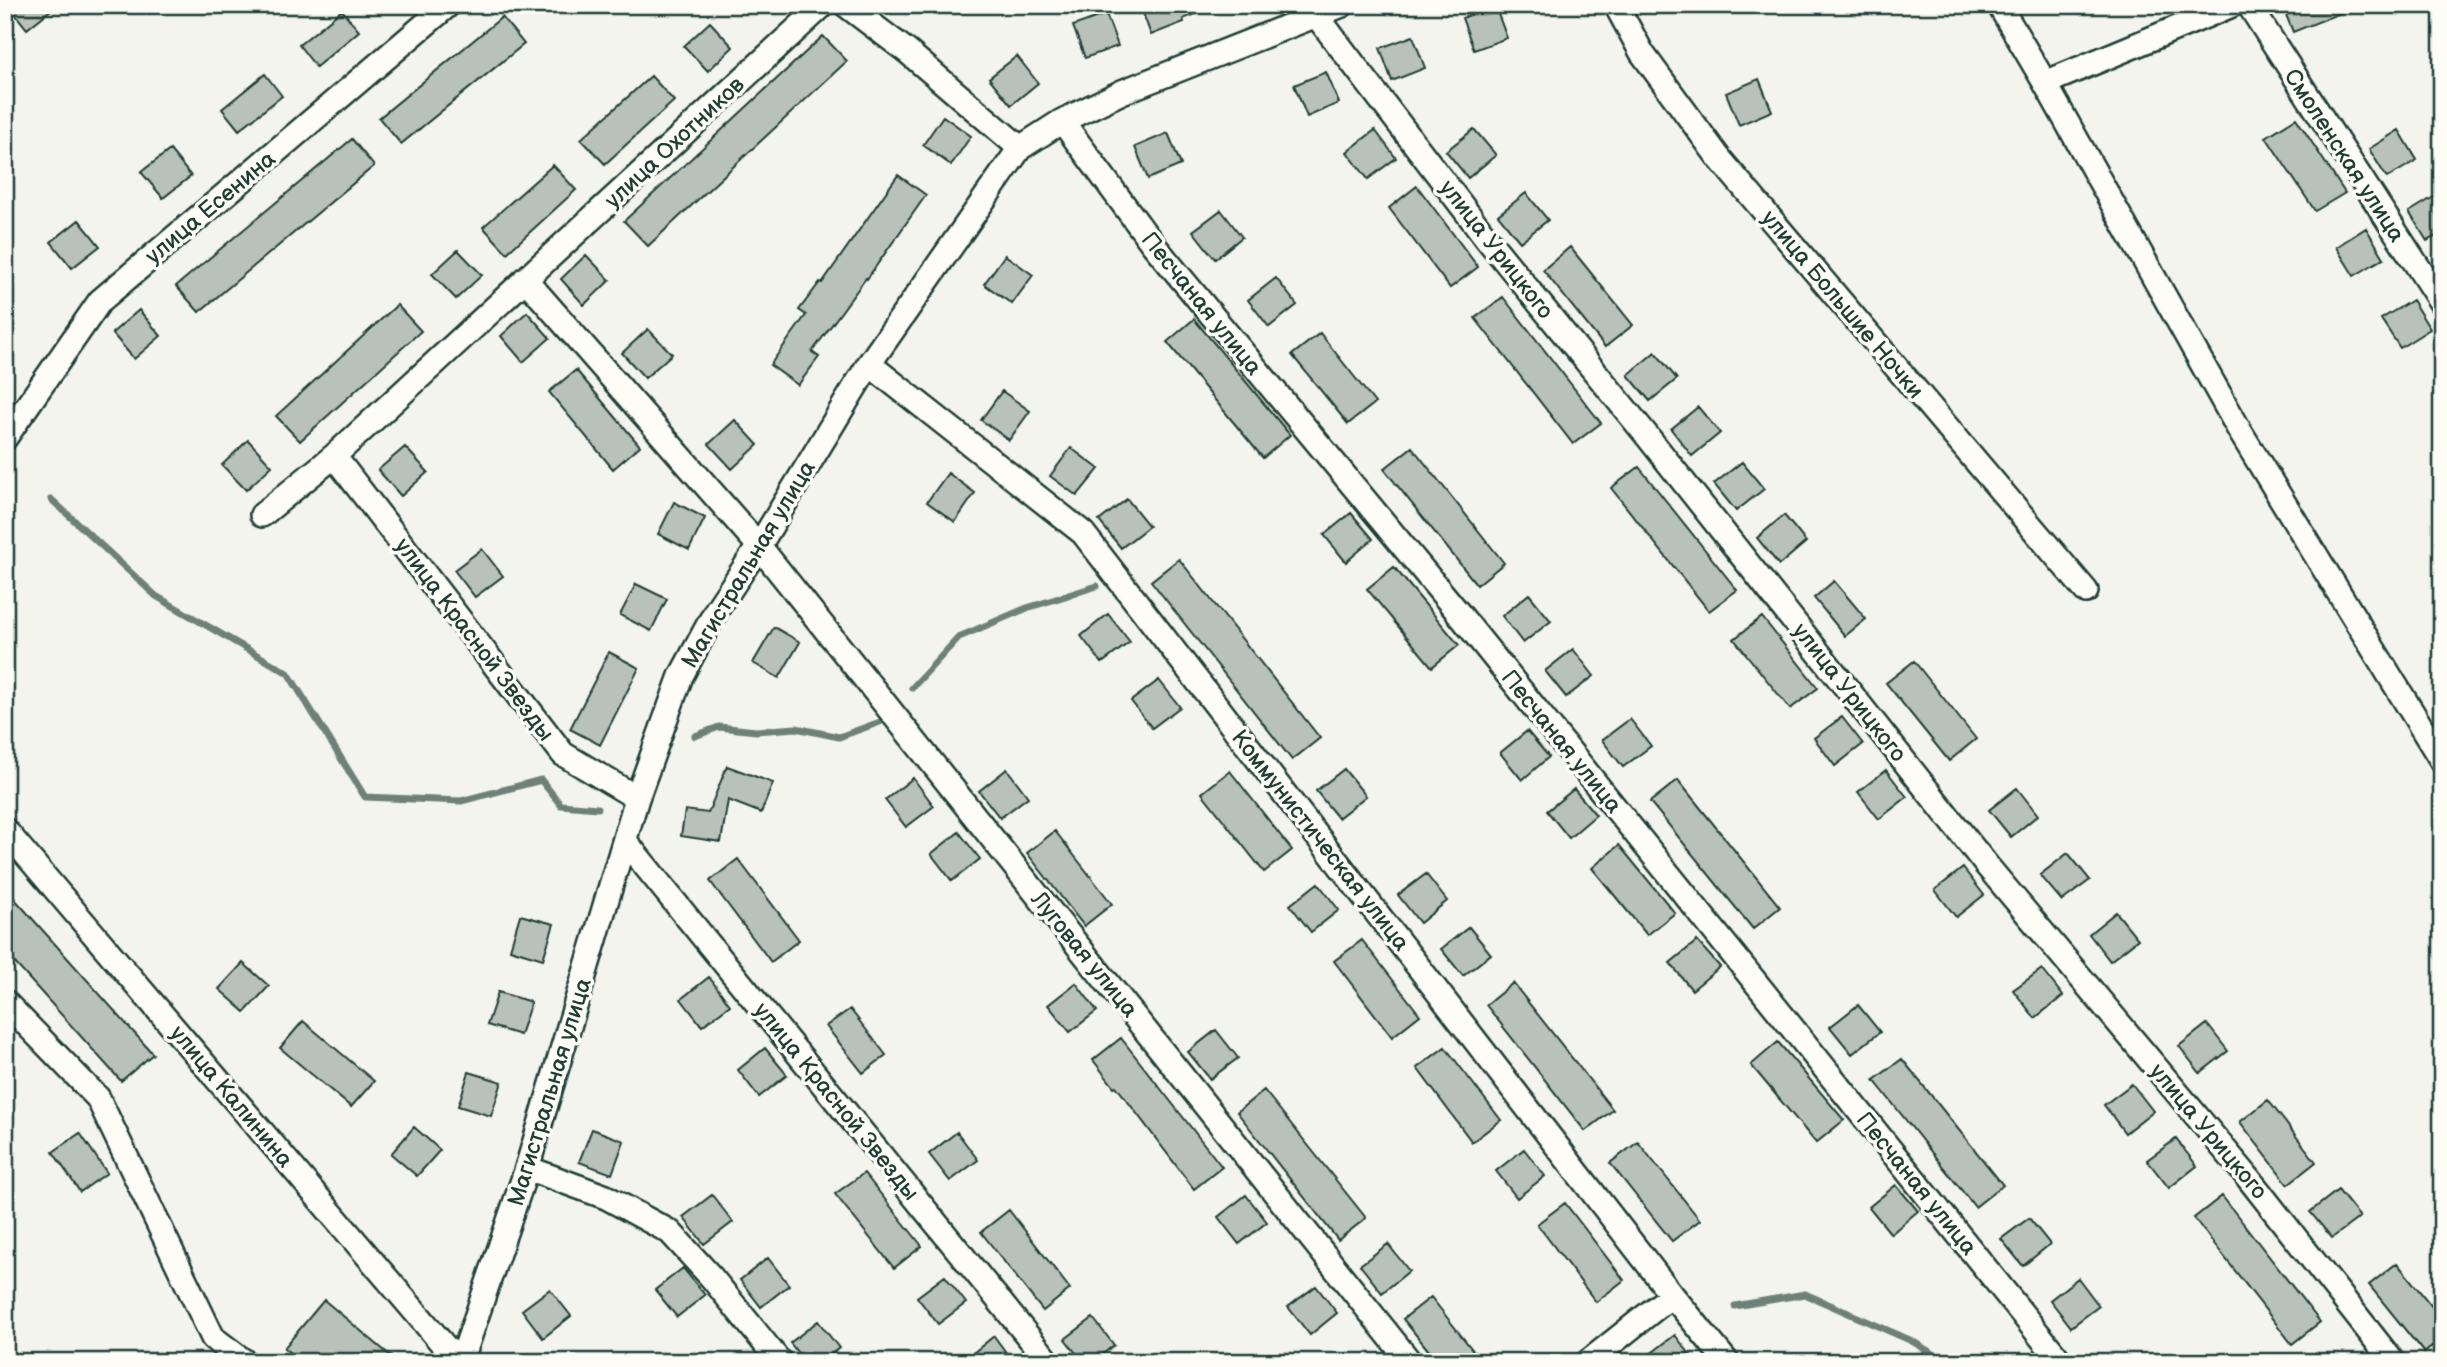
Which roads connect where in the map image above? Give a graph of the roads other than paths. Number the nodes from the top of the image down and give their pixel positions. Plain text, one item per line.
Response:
1 (448, 5) edge
2 (823, 5) edge
3 (846, 5) edge
4 (1342, 5) edge
5 (1616, 5) edge
6 (1999, 5) edge
7 (2232, 5) edge
8 (2249, 5) edge
9 (1316, 15) junction
10 (2045, 83) junction
11 (1062, 121) junction
12 (1020, 148) junction
13 (525, 279) junction
14 (2442, 304) edge
15 (869, 364) junction
16 (5, 438) edge
17 (334, 456) junction
18 (262, 515) dead end
19 (759, 546) junction
20 (2086, 591) dead end
21 (2442, 761) edge
22 (637, 798) junction
23 (5, 830) edge
24 (625, 841) junction
25 (5, 1002) edge
26 (527, 1168) junction
27 (1672, 1295) junction
28 (245, 1362) edge
29 (459, 1362) edge
30 (779, 1362) edge
31 (1049, 1362) edge
32 (1410, 1362) edge
33 (1588, 1362) edge
34 (1727, 1362) edge
35 (2061, 1362) edge
36 (2393, 1362) edge

1 - 16 street, улица Есенина
2 - 13 street, улица Охотников
3 - 12 street
4 - 9 street, Магистральная улица
5 - 20 street, улица Большие Ночки
6 - 10 street
7 - 10 street
8 - 14 street, Смоленская улица
9 - 11 street, Магистральная улица
9 - 36 street, улица Урицкого
10 - 21 street
11 - 12 street, Магистральная улица
11 - 35 street, Песчаная улица
12 - 15 street, Магистральная улица
13 - 17 street, улица Охотников
13 - 19 street
15 - 19 street, Магистральная улица
15 - 27 street, Коммунистическая улица
17 - 18 street, улица Охотников
17 - 22 street, улица Красной Звезды
19 - 22 street, Магистральная улица
19 - 32 street, Луговая улица
22 - 24 street, Магистральная улица
23 - 29 street, улица Калинина
24 - 26 street, Магистральная улица
24 - 31 street, улица Красной Звезды
25 - 28 street
26 - 29 street, Магистральная улица
26 - 30 street
27 - 33 street
27 - 34 street, Коммунистическая улица

